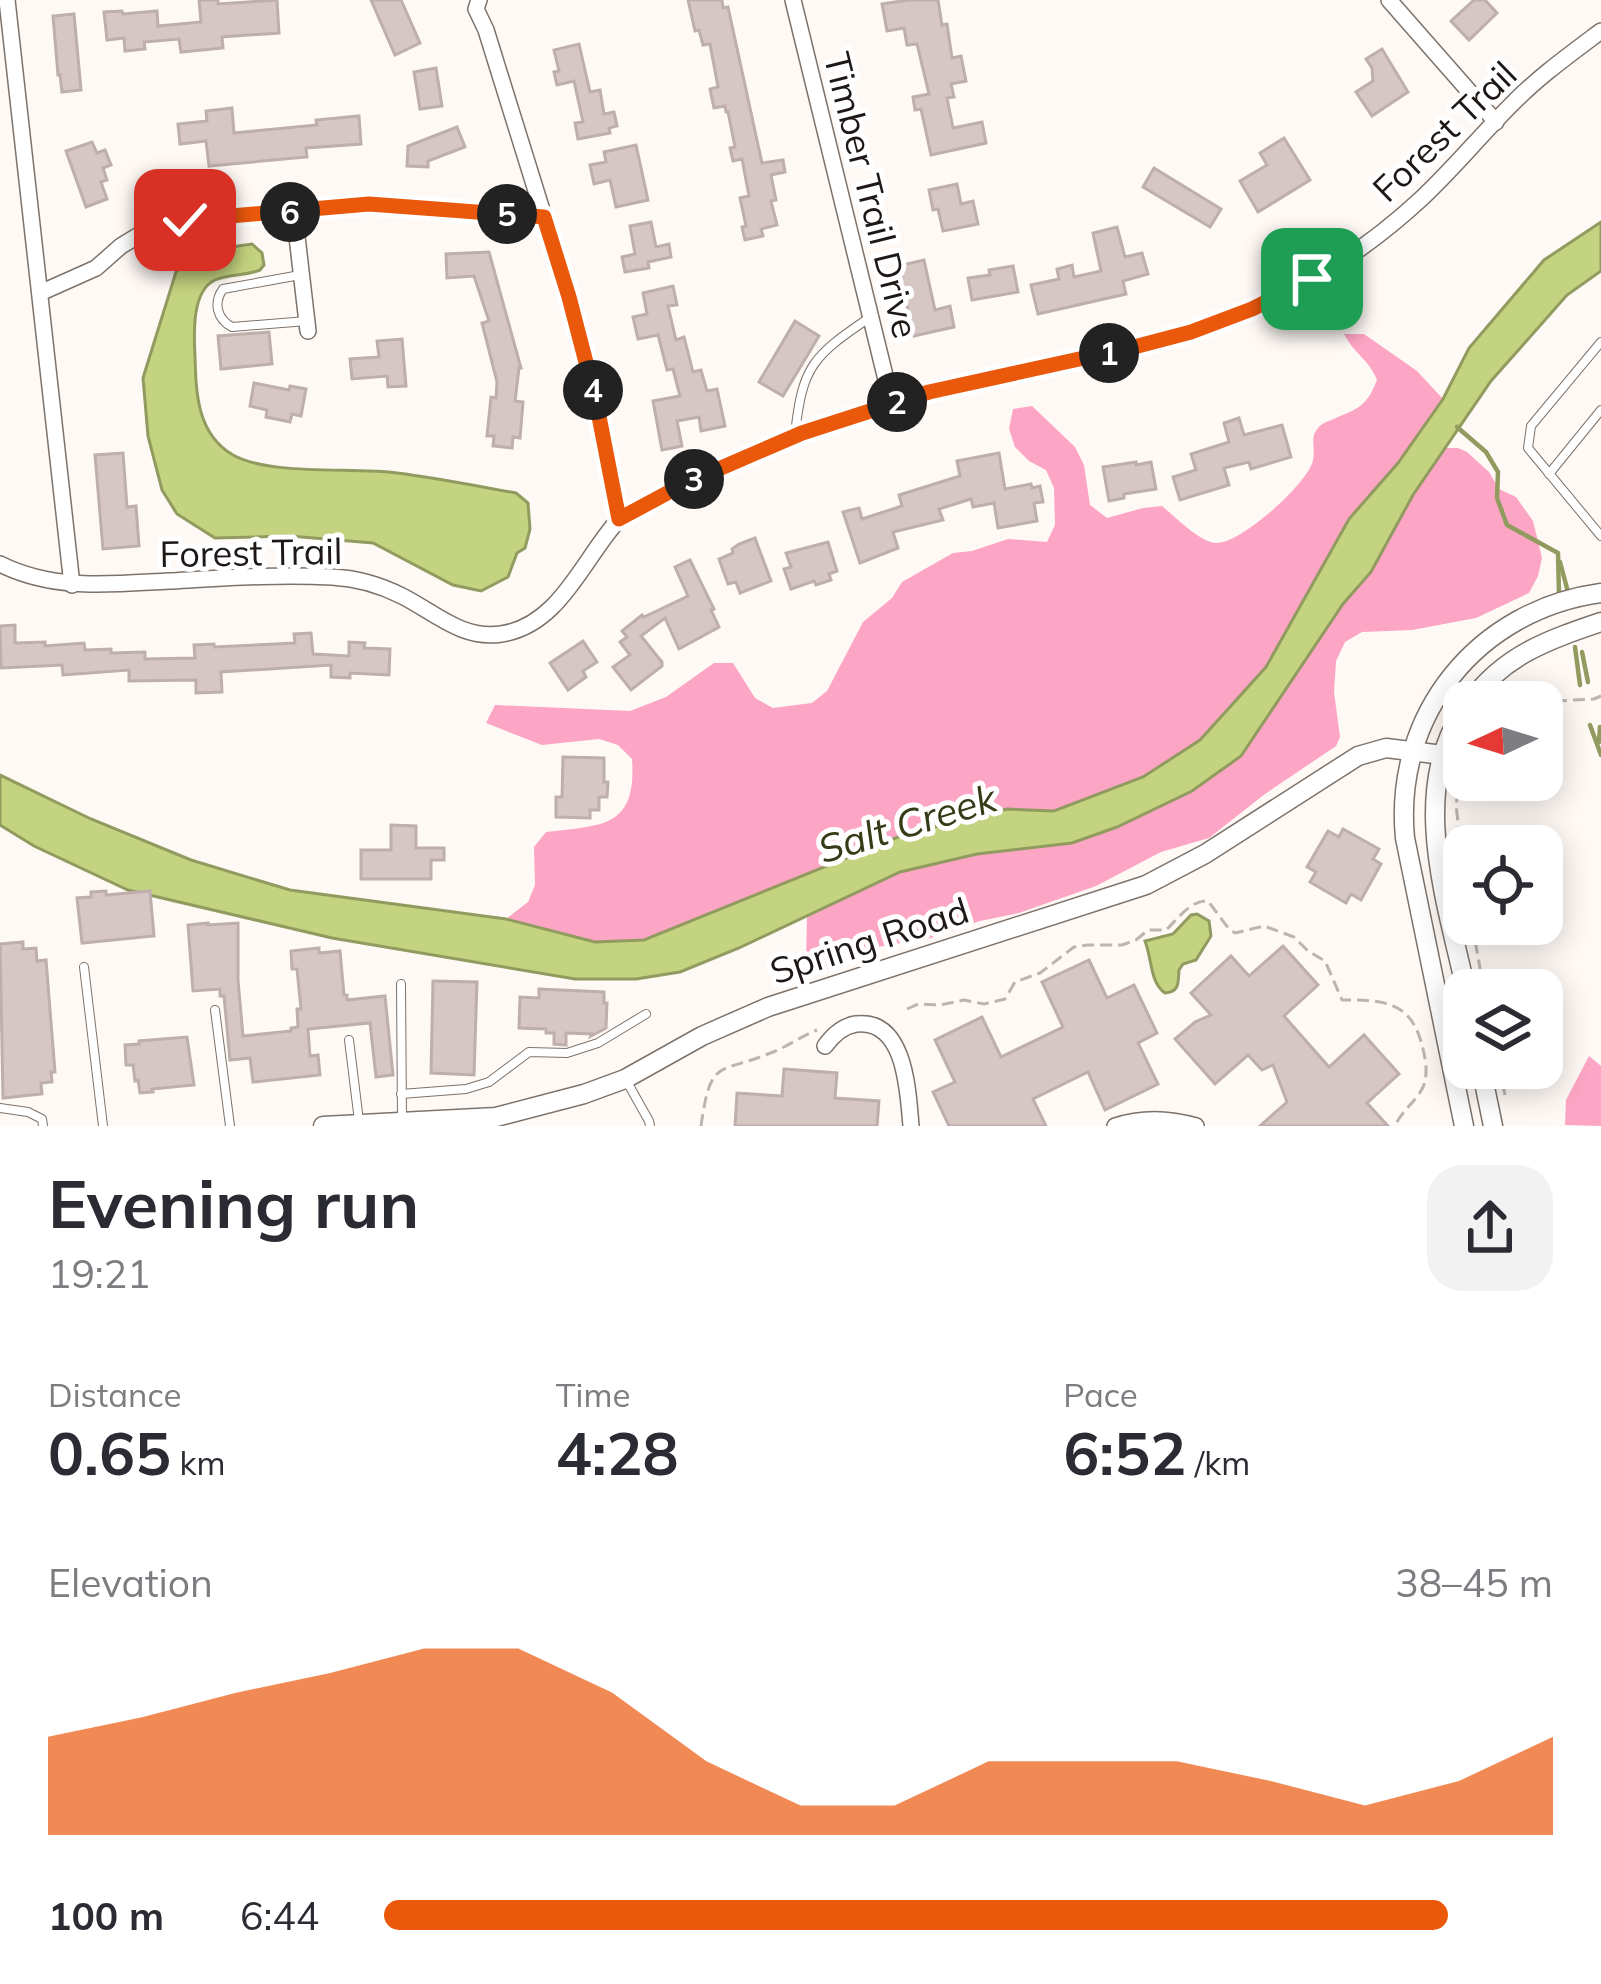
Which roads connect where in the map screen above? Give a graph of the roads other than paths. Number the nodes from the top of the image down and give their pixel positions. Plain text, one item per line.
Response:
1 (8, 0) edge
2 (793, 0) edge
3 (1389, 0) edge
4 (476, 3) edge
5 (1601, 32) edge
6 (1496, 122) junction
7 (294, 211) junction
8 (544, 217) junction
9 (301, 274) junction
10 (40, 293) junction
11 (871, 318) junction
12 (307, 326) joint
13 (1601, 342) edge
14 (892, 404) junction
15 (1601, 410) edge
16 (795, 436) junction
17 (1550, 474) junction
18 (619, 519) junction
19 (1601, 536) edge
20 (0, 564) edge
21 (72, 585) junction
22 (1601, 593) edge
23 (1601, 622) edge
24 (1485, 681) edge
25 (1412, 750) junction
26 (1443, 755) joint
27 (84, 967) dead end
28 (1461, 969) edge
29 (401, 984) dead end
30 (215, 1010) dead end
31 (646, 1014) dead end
32 (349, 1040) dead end
33 (828, 1041) road end
34 (625, 1079) junction
35 (1485, 1089) edge
36 (401, 1094) junction
37 (0, 1108) edge
38 (402, 1120) junction
39 (496, 1121) edge
40 (467, 1123) edge
41 (364, 1124) edge
42 (43, 1126) edge
43 (103, 1126) edge
44 (230, 1126) edge
45 (323, 1126) edge
46 (650, 1126) edge
47 (911, 1126) edge
48 (1115, 1126) edge
49 (1196, 1126) edge
50 (1464, 1126) edge
51 (1493, 1126) edge

1 - 10 street
2 - 11 street, Timber Trail Drive
3 - 6 street
4 - 8 street
5 - 6 street, Forest Trail
6 - 14 street, Forest Trail
7 - 8 street
7 - 9 street
7 - 10 street
8 - 18 street
9 - 12 street
9 - 12 lane
10 - 21 street
11 - 14 street, Timber Trail Drive
11 - 16 lane
13 - 17 lane
14 - 16 street, Forest Trail
15 - 17 lane
16 - 18 street, Forest Trail
17 - 19 lane
18 - 21 street, Forest Trail
20 - 21 street, Forest Trail
22 - 25 street
23 - 24 street
25 - 26 street, Spring Road
25 - 34 street, Spring Road
25 - 50 street
26 - 28 street
27 - 43 lane
29 - 36 lane
30 - 44 lane
31 - 36 lane
32 - 41 lane
33 - 47 street
34 - 39 street, Spring Road
34 - 46 lane
35 - 51 street
36 - 38 lane
37 - 42 lane
38 - 40 street, Spring Road
38 - 41 street, Spring Road
39 - 40 street, Spring Road
41 - 45 street, Spring Road
48 - 49 street

